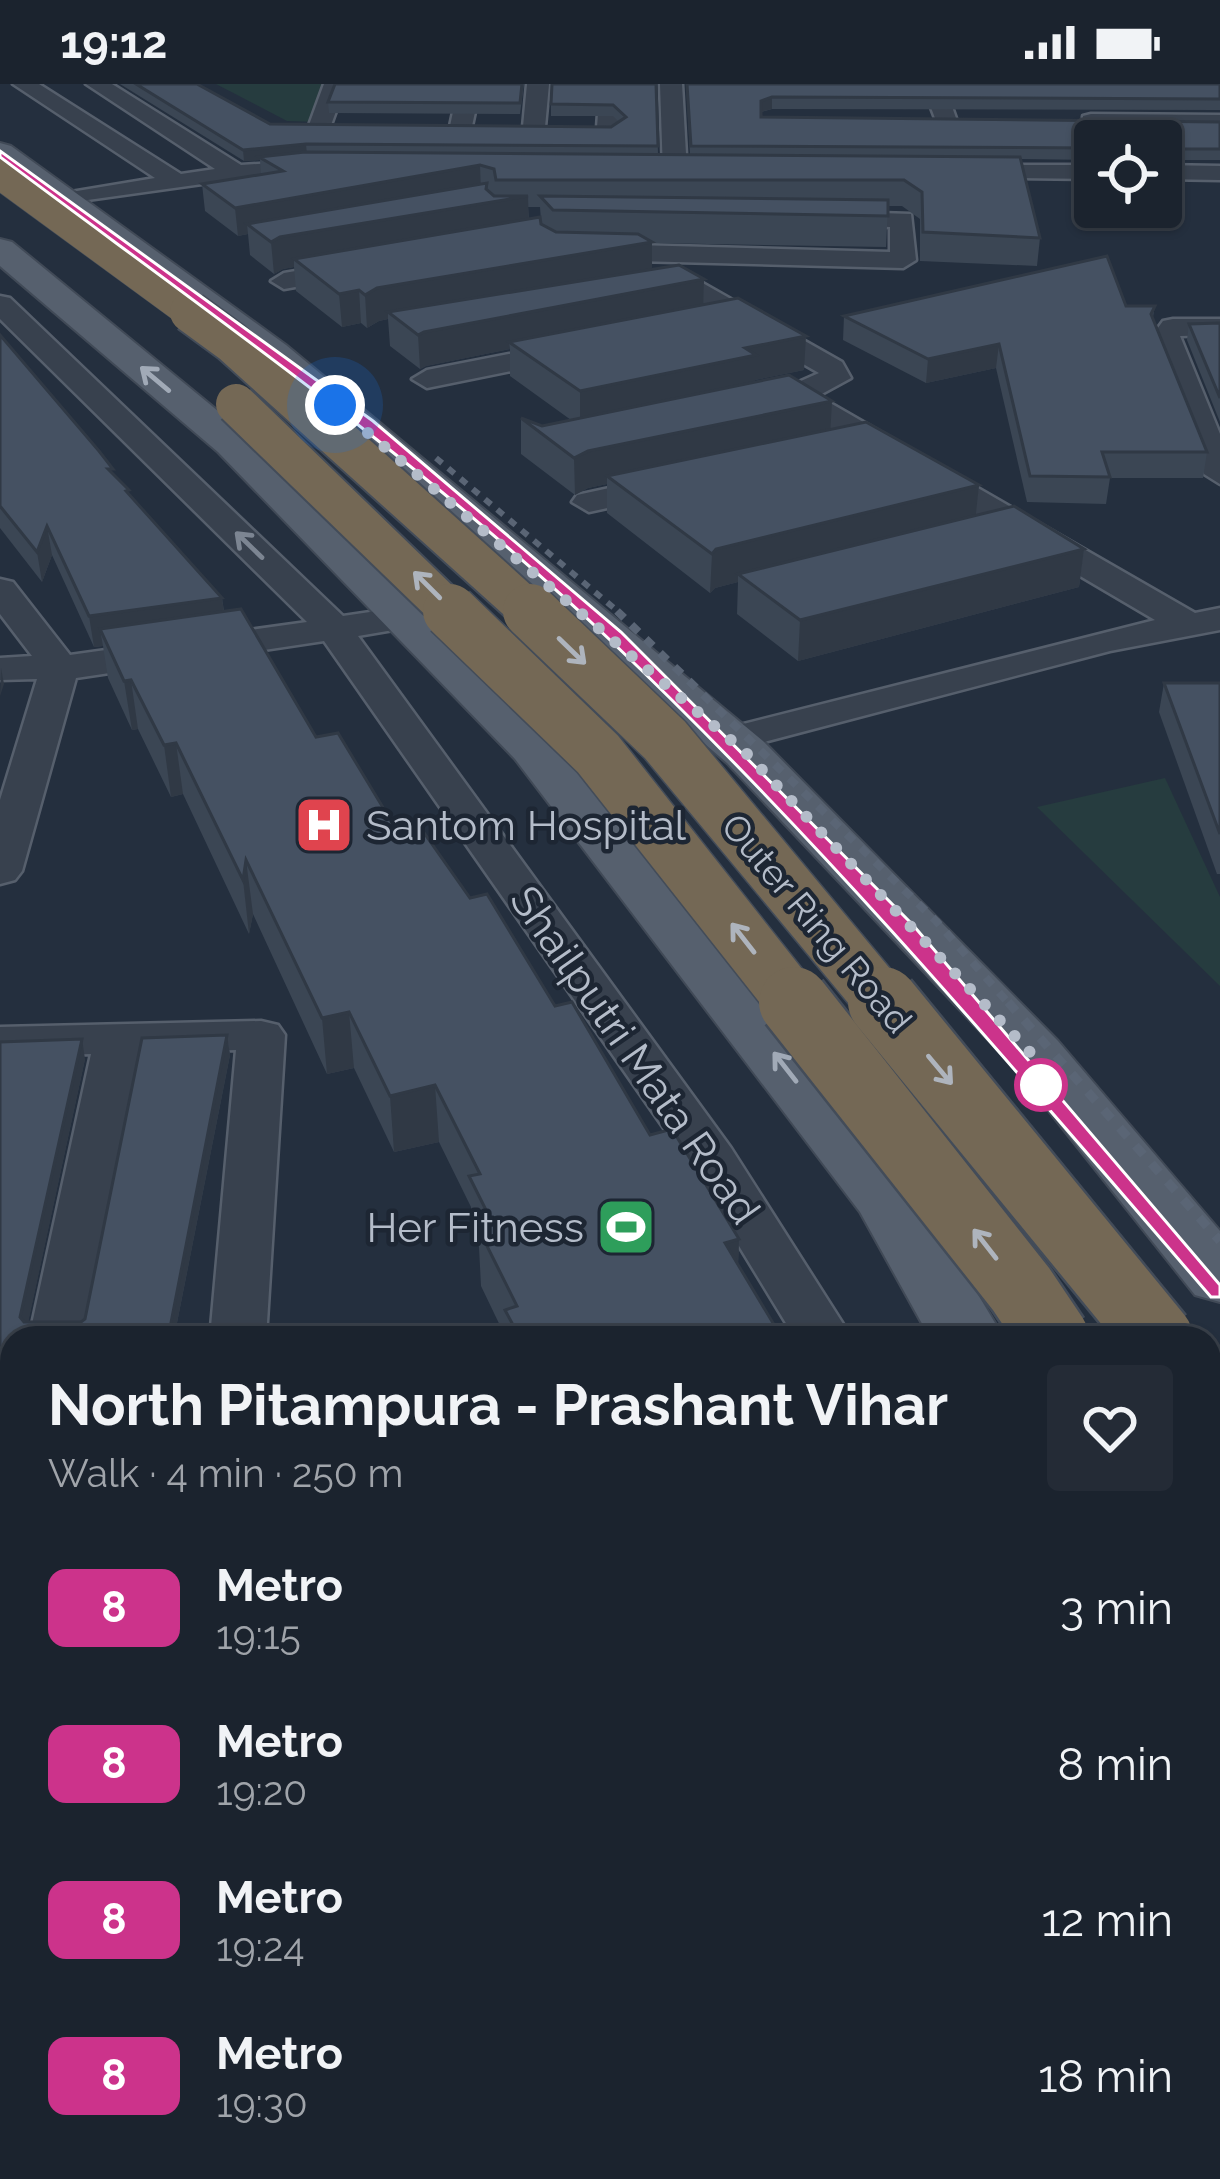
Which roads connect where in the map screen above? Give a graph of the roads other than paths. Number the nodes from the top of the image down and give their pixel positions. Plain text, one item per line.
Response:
1 (24, 84) edge
2 (98, 84) edge
3 (335, 84) edge
4 (470, 84) edge
5 (538, 84) edge
6 (611, 84) edge
7 (671, 84) edge
8 (933, 84) edge
9 (1060, 121) edge
10 (1220, 122) edge
11 (290, 125) edge
12 (459, 126) edge
13 (535, 127) edge
14 (949, 128) edge
15 (1182, 140) edge
16 (1220, 140) edge
17 (0, 152) edge
18 (348, 168) edge
19 (236, 172) junction
20 (927, 172) edge
21 (1074, 172) edge
22 (1182, 172) edge
23 (1220, 172) edge
24 (0, 173) edge
25 (173, 181) junction
26 (68, 199) junction
27 (0, 214) edge
28 (785, 219) edge
29 (0, 250) edge
30 (603, 252) edge
31 (399, 262) edge
32 (284, 281) dead end
33 (619, 290) edge
34 (0, 304) edge
35 (742, 317) junction
36 (697, 326) edge
37 (1220, 327) edge
38 (607, 344) edge
39 (427, 379) dead end
40 (794, 395) junction
41 (1206, 403) edge
42 (716, 412) edge
43 (874, 442) junction
44 (830, 451) edge
45 (1220, 474) edge
46 (699, 479) edge
47 (589, 502) dead end
48 (460, 509) junction
49 (1021, 526) junction
50 (324, 536) junction
51 (976, 538) edge
52 (0, 590) edge
53 (404, 618) junction
54 (1209, 624) edge
55 (333, 627) junction
56 (60, 667) junction
57 (0, 668) edge
58 (737, 745) junction
59 (0, 872) edge
60 (958, 974) junction
61 (746, 1018) junction
62 (119, 1039) junction
63 (0, 1042) edge
64 (1220, 1278) edge
65 (59, 1326) edge
66 (239, 1326) edge
67 (817, 1326) edge
68 (960, 1326) edge
69 (1046, 1326) edge
70 (1148, 1326) edge

1 - 25 street
2 - 19 street
3 - 11 street
4 - 12 street
5 - 13 street
6 - 7 street
8 - 14 street
9 - 10 street
15 - 16 street
17 - 26 main road, Outer Ring Road
18 - 19 street
19 - 25 street
20 - 21 street
22 - 23 street
24 -> 70 highway, Outer Ring Road, bridge
25 - 26 street
26 - 48 main road, Outer Ring Road
69 -> 27 highway, Outer Ring Road, bridge
28 - 30 street
50 -> 29 main road
31 - 32 street
33 - 35 street
55 -> 34 street, Shailputri Mata Road
35 - 36 street
35 - 40 street
37 - 41 street
38 - 39 street
40 - 42 street
40 - 43 street
41 - 45 street
43 - 44 street
43 - 49 street
46 - 47 street
48 - 50 main road
48 - 58 main road, Outer Ring Road
49 - 51 street
49 - 54 street
50 - 53 main road
52 - 56 street
53 - 55 street
53 - 61 main road
54 - 58 street
55 - 56 street
55 - 67 street, Shailputri Mata Road
56 - 57 street
56 - 59 street
58 - 60 main road, Outer Ring Road
60 - 61 main road
60 - 64 main road, Outer Ring Road
68 -> 61 main road
62 - 63 street
62 - 65 street
62 - 66 street

